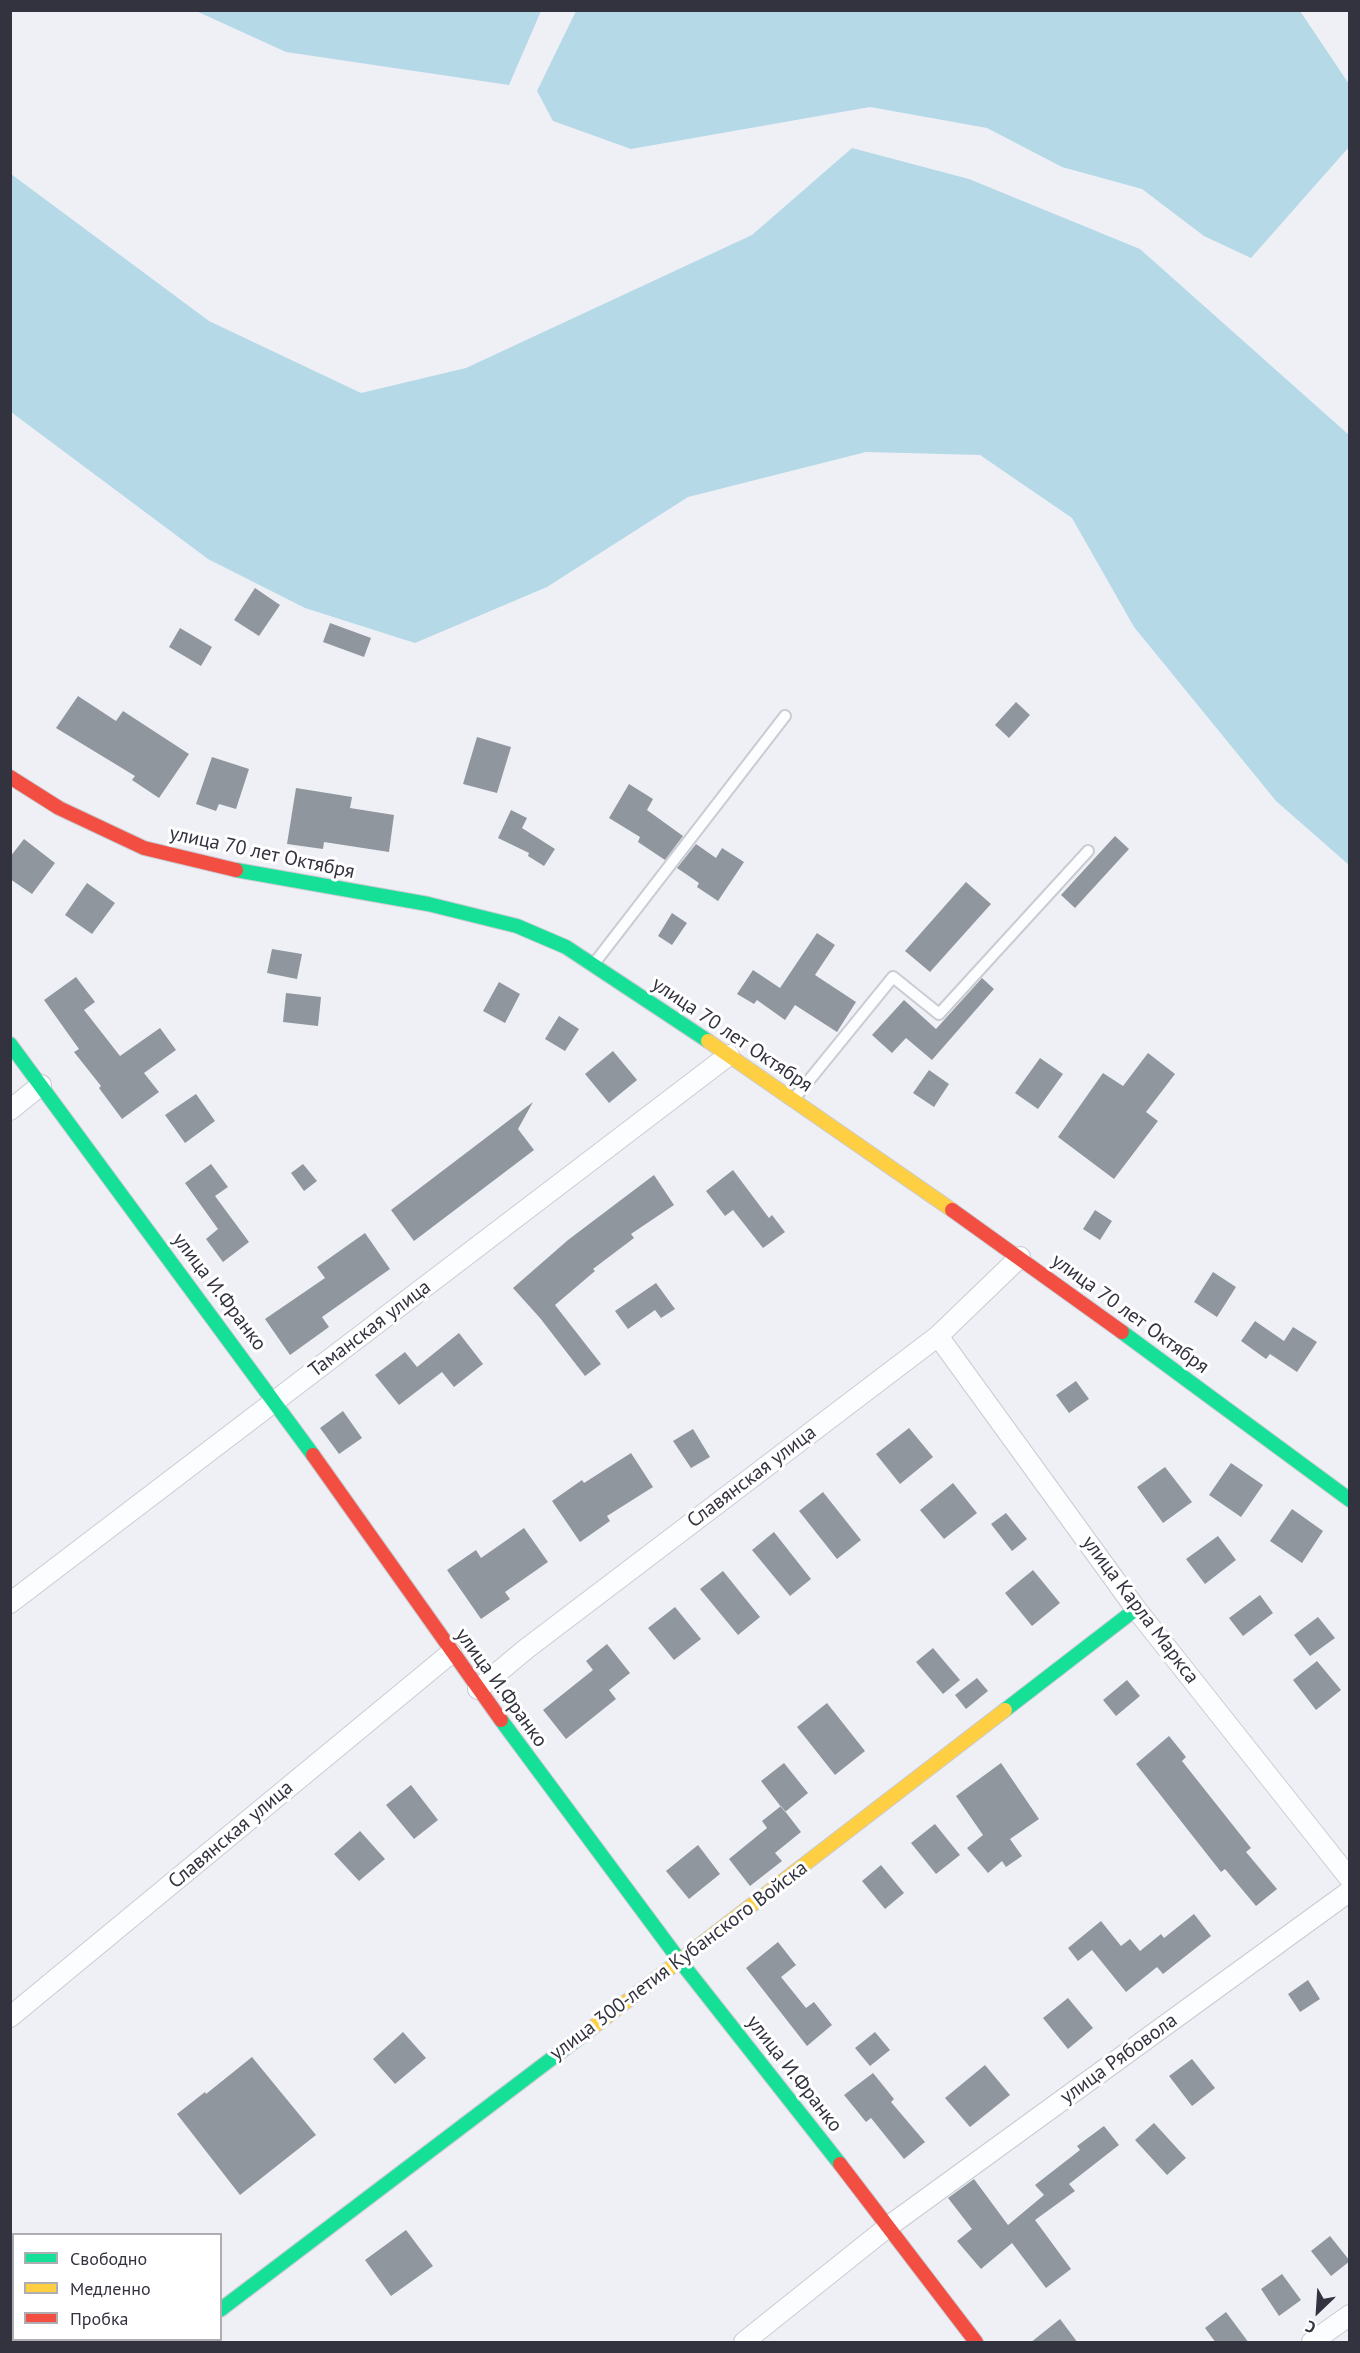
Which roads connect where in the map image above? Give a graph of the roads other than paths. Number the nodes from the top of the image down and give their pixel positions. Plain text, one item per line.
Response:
1 (785, 716) dead end
2 (10, 777) edge
3 (1088, 851) dead end
4 (593, 965) junction
5 (10, 1044) edge
6 (729, 1055) junction
7 (41, 1086) junction
8 (793, 1100) junction
9 (10, 1110) edge
10 (1020, 1257) junction
11 (938, 1336) junction
12 (275, 1401) junction
13 (1350, 1500) edge
14 (10, 1603) edge
15 (1136, 1609) junction
16 (451, 1653) junction
17 (478, 1689) junction
18 (1350, 1879) edge
19 (1350, 1891) edge
20 (680, 1961) junction
21 (10, 2017) edge
22 (889, 2226) junction
23 (222, 2308) edge
24 (1350, 2315) edge
25 (744, 2343) edge
26 (976, 2343) edge
27 (1312, 2343) edge

1 - 4 lane
2 - 4 street, улица 70 лет Октября
3 - 8 lane
4 - 6 street, улица 70 лет Октября
5 - 7 street, улица И.Франко
6 - 8 street, улица 70 лет Октября
6 - 12 street, Таманская улица
7 - 9 street
7 - 12 street, улица И.Франко
8 - 10 street, улица 70 лет Октября
10 - 11 street, Славянская улица
10 - 13 street, улица 70 лет Октября
11 - 15 street, улица Карла Маркса
11 - 17 street, Славянская улица
12 - 14 street, Таманская улица
12 - 16 street, улица И.Франко
15 - 18 street, улица Карла Маркса
15 - 20 street, улица 300-летия Кубанского Войска
16 - 17 street, улица И.Франко
16 - 21 street, Славянская улица
17 - 20 street, улица И.Франко
19 - 22 street, улица Рябовола
20 - 22 street, улица И.Франко
20 - 23 street, улица 300-летия Кубанского Войска
22 - 25 street, улица Рябовола
22 - 26 street, улица И.Франко
24 - 27 street

